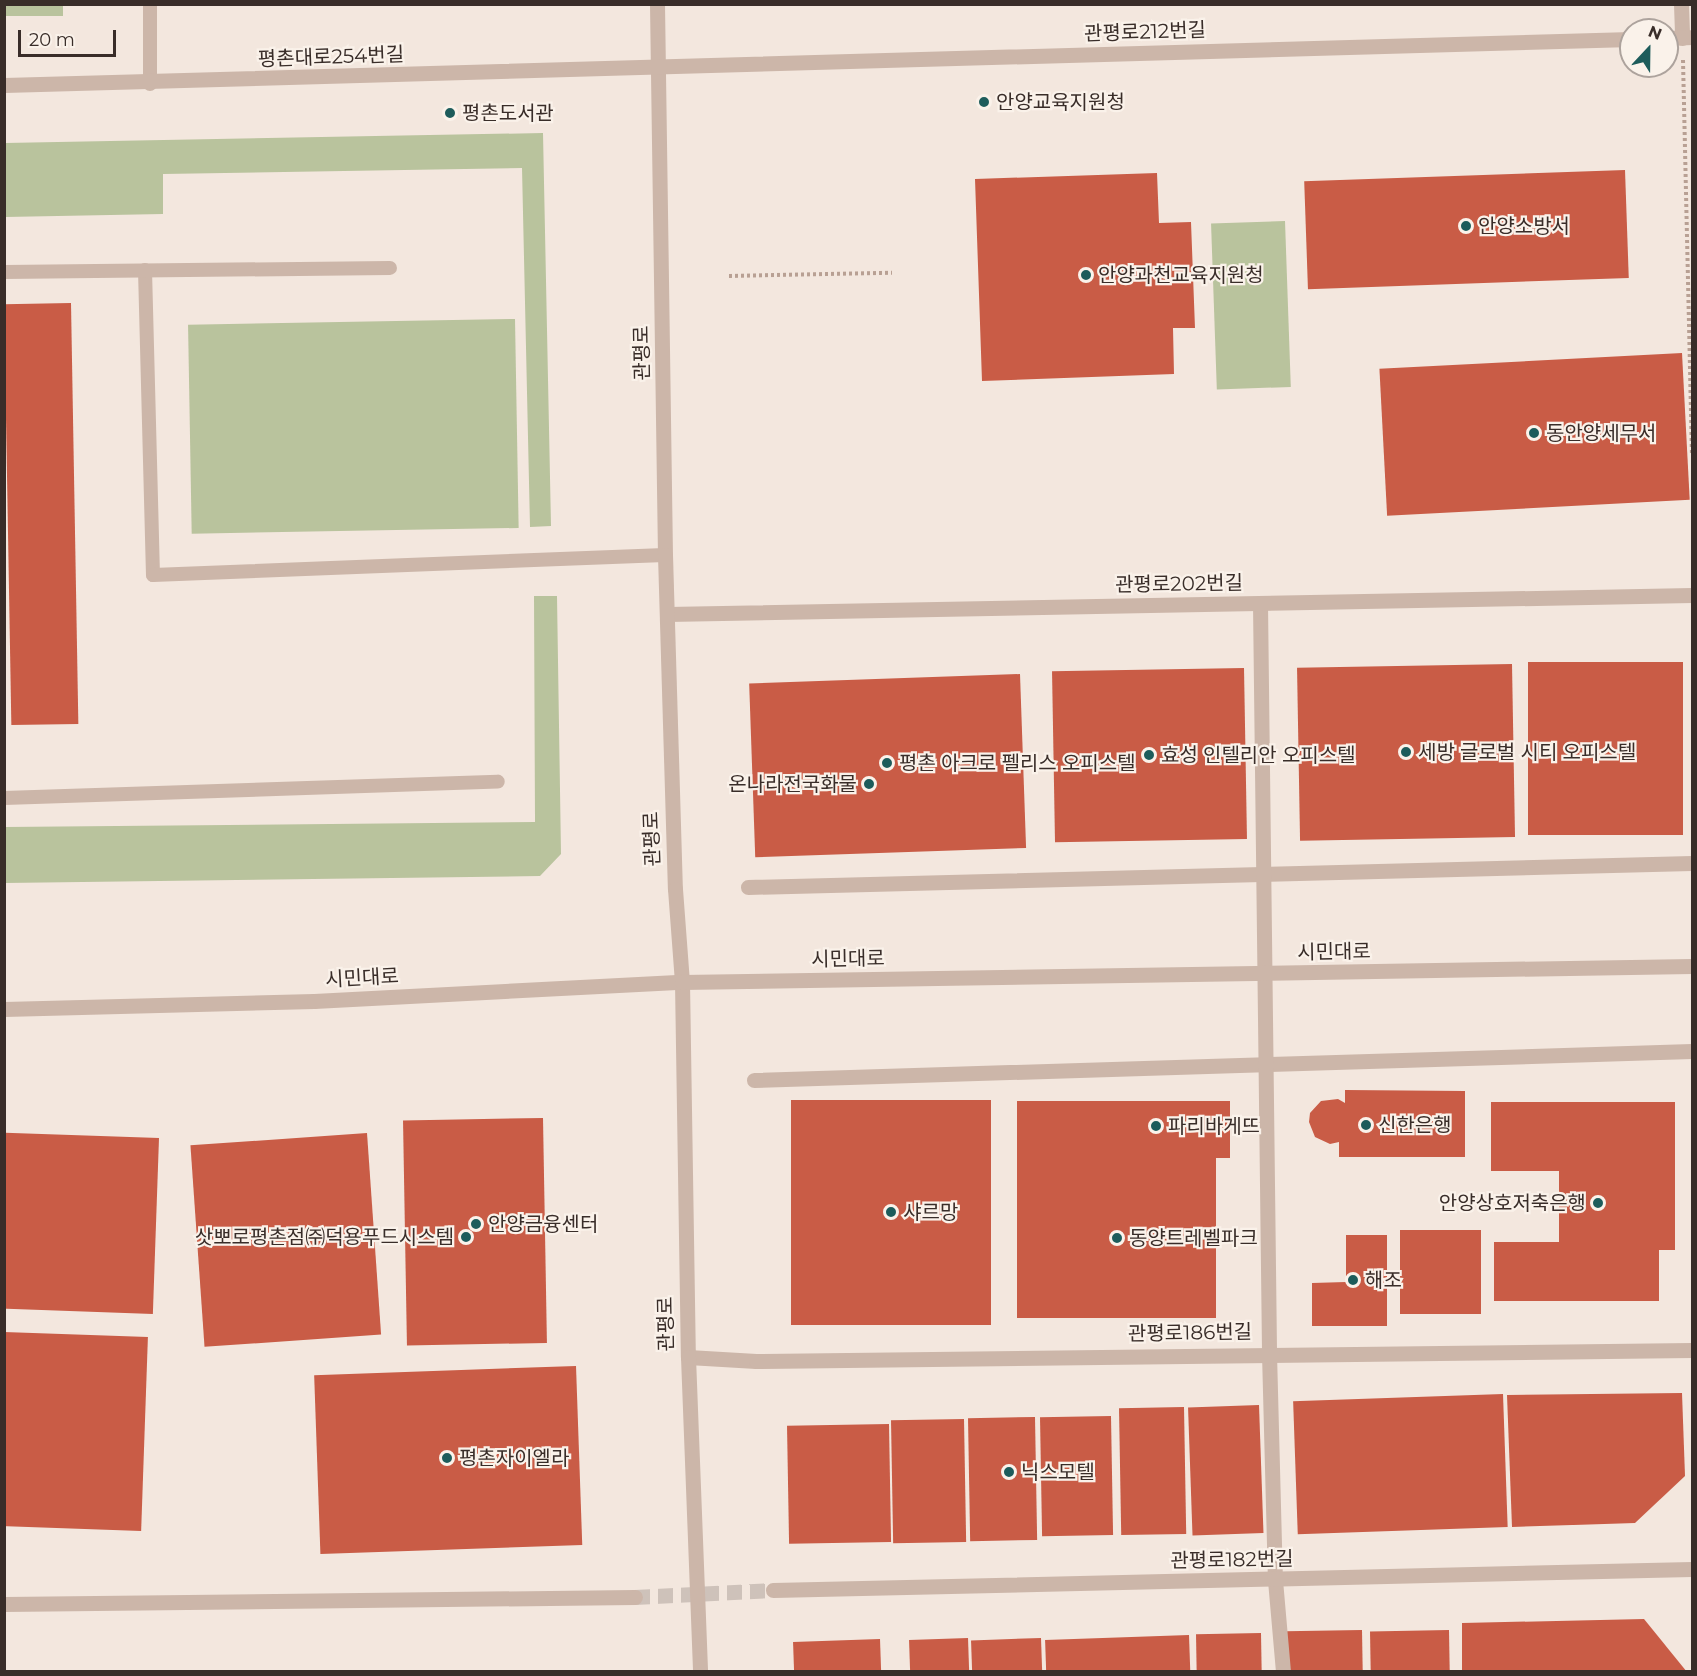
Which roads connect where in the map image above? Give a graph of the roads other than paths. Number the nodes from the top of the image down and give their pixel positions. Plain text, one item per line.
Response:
1 (150, 4) edge
2 (657, 4) edge
3 (1681, 4) edge
4 (1681, 38) edge
5 (1619, 39) edge
6 (659, 67) junction
7 (150, 84) junction
8 (4, 85) edge
9 (390, 268) dead end
10 (145, 270) junction
11 (4, 272) edge
12 (665, 555) junction
13 (1692, 595) edge
14 (1260, 603) junction
15 (667, 614) junction
16 (498, 782) dead end
17 (4, 798) edge
18 (1692, 863) edge
19 (1265, 874) junction
20 (748, 887) dead end
21 (1692, 966) edge
22 (1267, 975) junction
23 (682, 982) junction
24 (4, 1009) edge
25 (1692, 1051) edge
26 (1264, 1064) junction
27 (754, 1080) dead end
28 (1692, 1350) edge
29 (1269, 1353) junction
30 (688, 1357) junction
31 (1692, 1569) edge
32 (1275, 1580) junction
33 (773, 1590) tunnel mouth
34 (635, 1597) tunnel mouth
35 (4, 1604) edge
36 (700, 1671) edge
37 (1282, 1671) edge

1 - 7 lane
2 - 6 street, 관평로
3 - 4 street
5 - 6 street, 관평로212번길
6 - 7 street, 평촌대로254번길
6 - 12 street, 관평로
7 - 8 street, 평촌대로254번길
9 - 10 lane
10 - 11 lane
10 - 12 lane
12 - 15 street, 관평로
13 - 14 street, 관평로202번길
14 - 15 street, 관평로202번길
14 - 19 street
15 - 23 street, 관평로
16 - 17 lane
18 - 19 street
19 - 20 street
19 - 22 street
21 - 22 street, 시민대로
22 - 23 street, 시민대로
22 - 26 street
23 - 24 street, 시민대로
23 - 30 street, 관평로
25 - 26 street
26 - 27 street
26 - 29 street
28 - 29 street, 관평로186번길
29 - 30 street, 관평로186번길
29 - 32 street
30 - 36 street, 관평로
31 - 32 street, 관평로182번길
32 - 33 street, 관평로182번길
32 - 37 street
34 - 35 street

